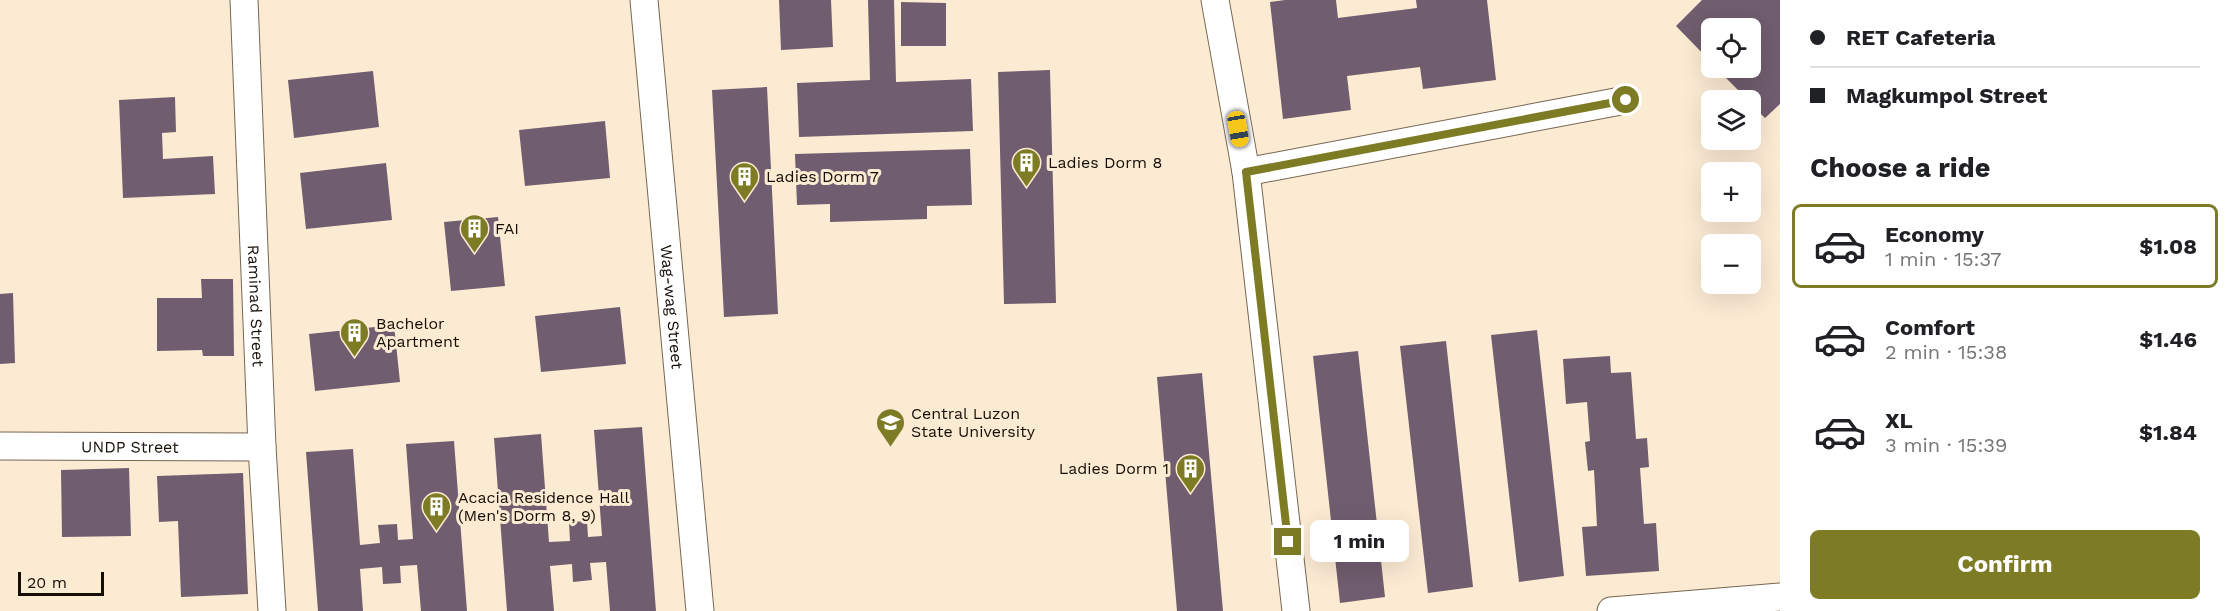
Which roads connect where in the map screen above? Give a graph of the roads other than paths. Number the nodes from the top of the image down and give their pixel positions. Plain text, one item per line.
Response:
1 (244, 0) edge
2 (644, 0) edge
3 (1215, 0) edge
4 (1626, 100) dead end
5 (1246, 172) junction
6 (0, 446) edge
7 (262, 447) junction
8 (1780, 597) edge
9 (272, 611) edge
10 (700, 611) edge
11 (1296, 611) edge
12 (1611, 611) edge

1 - 7 street, Raminad Street
2 - 10 street, Wag-wag Street
3 - 5 street
4 - 5 street
5 - 11 street
6 - 7 street, UNDP Street
7 - 9 street, Raminad Street
8 - 12 street

